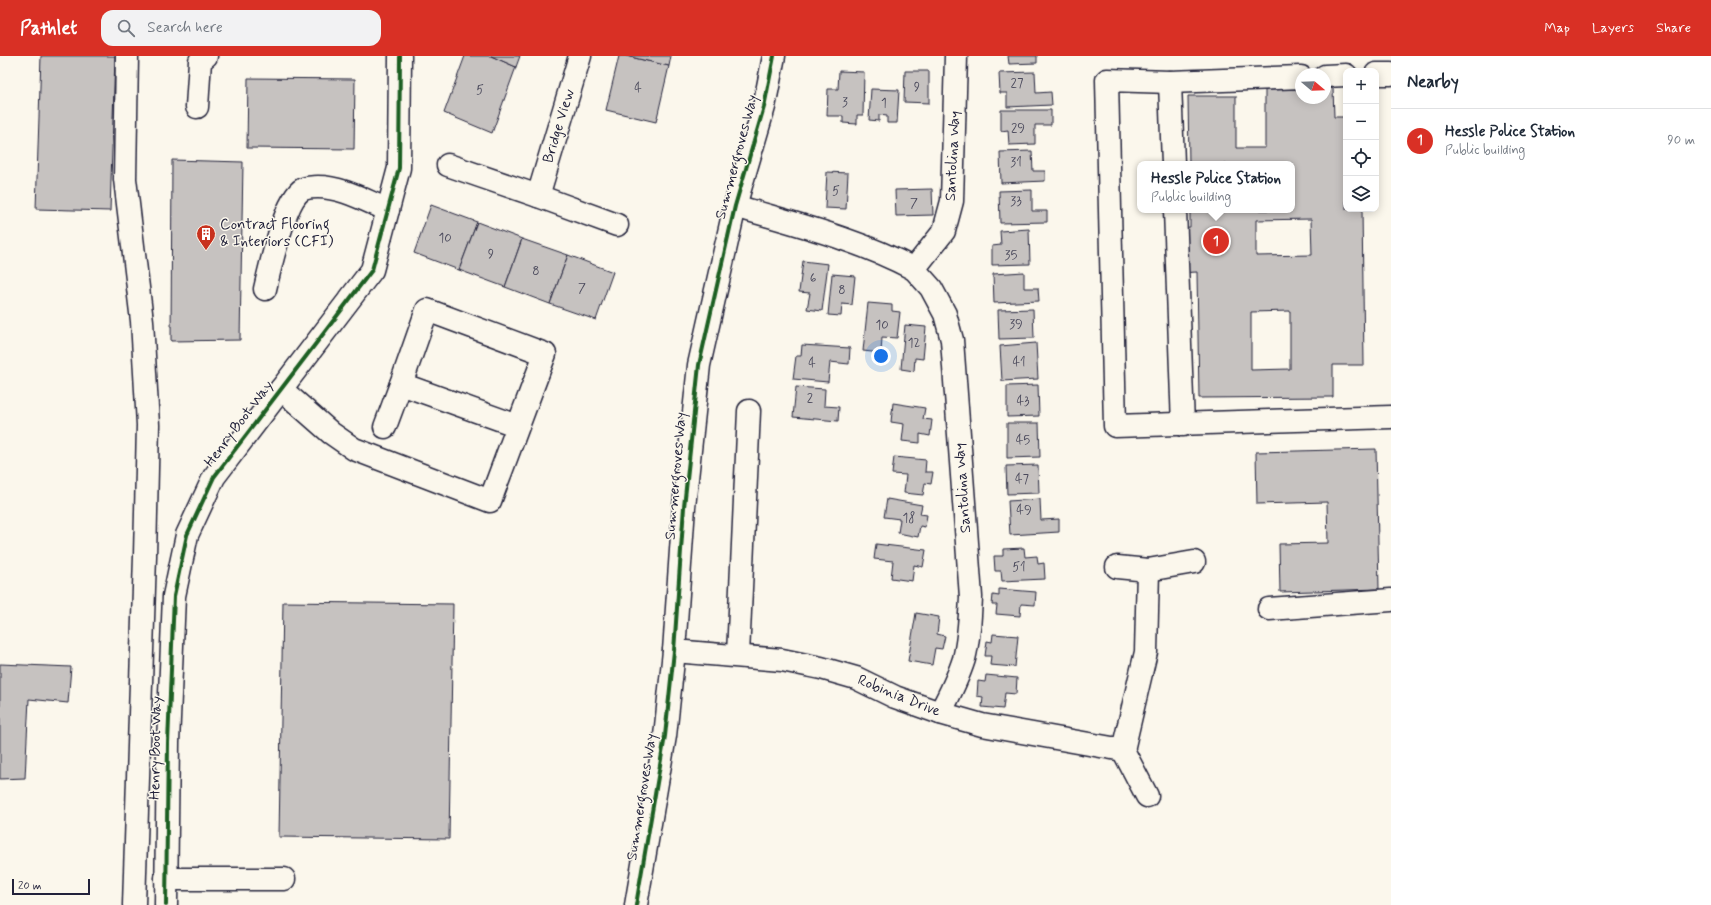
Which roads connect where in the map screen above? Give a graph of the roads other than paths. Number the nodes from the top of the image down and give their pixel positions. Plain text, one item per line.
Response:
1 (127, 56) edge
2 (206, 56) edge
3 (400, 56) edge
4 (580, 56) edge
5 (774, 56) edge
6 (956, 56) edge
7 (1379, 74) edge
8 (1391, 74) edge
9 (1343, 75) edge
10 (1331, 76) edge
11 (1295, 77) edge
12 (1170, 82) junction
13 (197, 107) dead end
14 (1173, 161) edge
15 (448, 165) dead end
16 (538, 196) junction
17 (735, 206) junction
18 (388, 210) junction
19 (1175, 213) edge
20 (617, 225) dead end
21 (914, 269) junction
22 (265, 289) dead end
23 (401, 384) junction
24 (281, 389) junction
25 (749, 411) dead end
26 (1391, 417) edge
27 (1183, 425) junction
28 (518, 426) junction
29 (385, 427) dead end
30 (1194, 562) dead end
31 (1117, 567) dead end
32 (1148, 570) junction
33 (1391, 600) edge
34 (1269, 608) dead end
35 (674, 651) junction
36 (738, 655) junction
37 (940, 713) junction
38 (1123, 750) junction
39 (138, 761) junction
40 (168, 761) junction
41 (1147, 796) dead end
42 (166, 879) junction
43 (284, 879) dead end
44 (134, 905) edge
45 (166, 905) edge
46 (636, 905) edge

1 - 39 street
2 - 13 street
3 - 18 street, Henry Boot Way
4 - 16 street, Bridge View
5 - 17 street, Summergroves Way
6 - 21 street, Santolina Way
7 - 8 street
9 - 10 street
11 - 12 street
12 - 14 street
12 - 27 street
15 - 16 street
16 - 20 street
17 - 21 street, Santolina Way
17 - 35 street, Summergroves Way
18 - 22 street
18 - 24 street, Henry Boot Way
19 - 27 street
21 - 37 street, Santolina Way
23 - 28 street
23 - 28 street
23 - 29 street
24 - 28 street
24 - 40 street, Henry Boot Way
25 - 36 street
26 - 27 street
30 - 32 street
31 - 32 street
32 - 38 street
33 - 34 street
35 - 36 street, Robinia Drive
35 - 46 street, Summergroves Way
36 - 37 street, Robinia Drive
37 - 38 street, Robinia Drive
38 - 41 street
39 - 40 street
39 - 44 street
40 - 42 street, Henry Boot Way
42 - 43 street
42 - 45 street, Henry Boot Way

